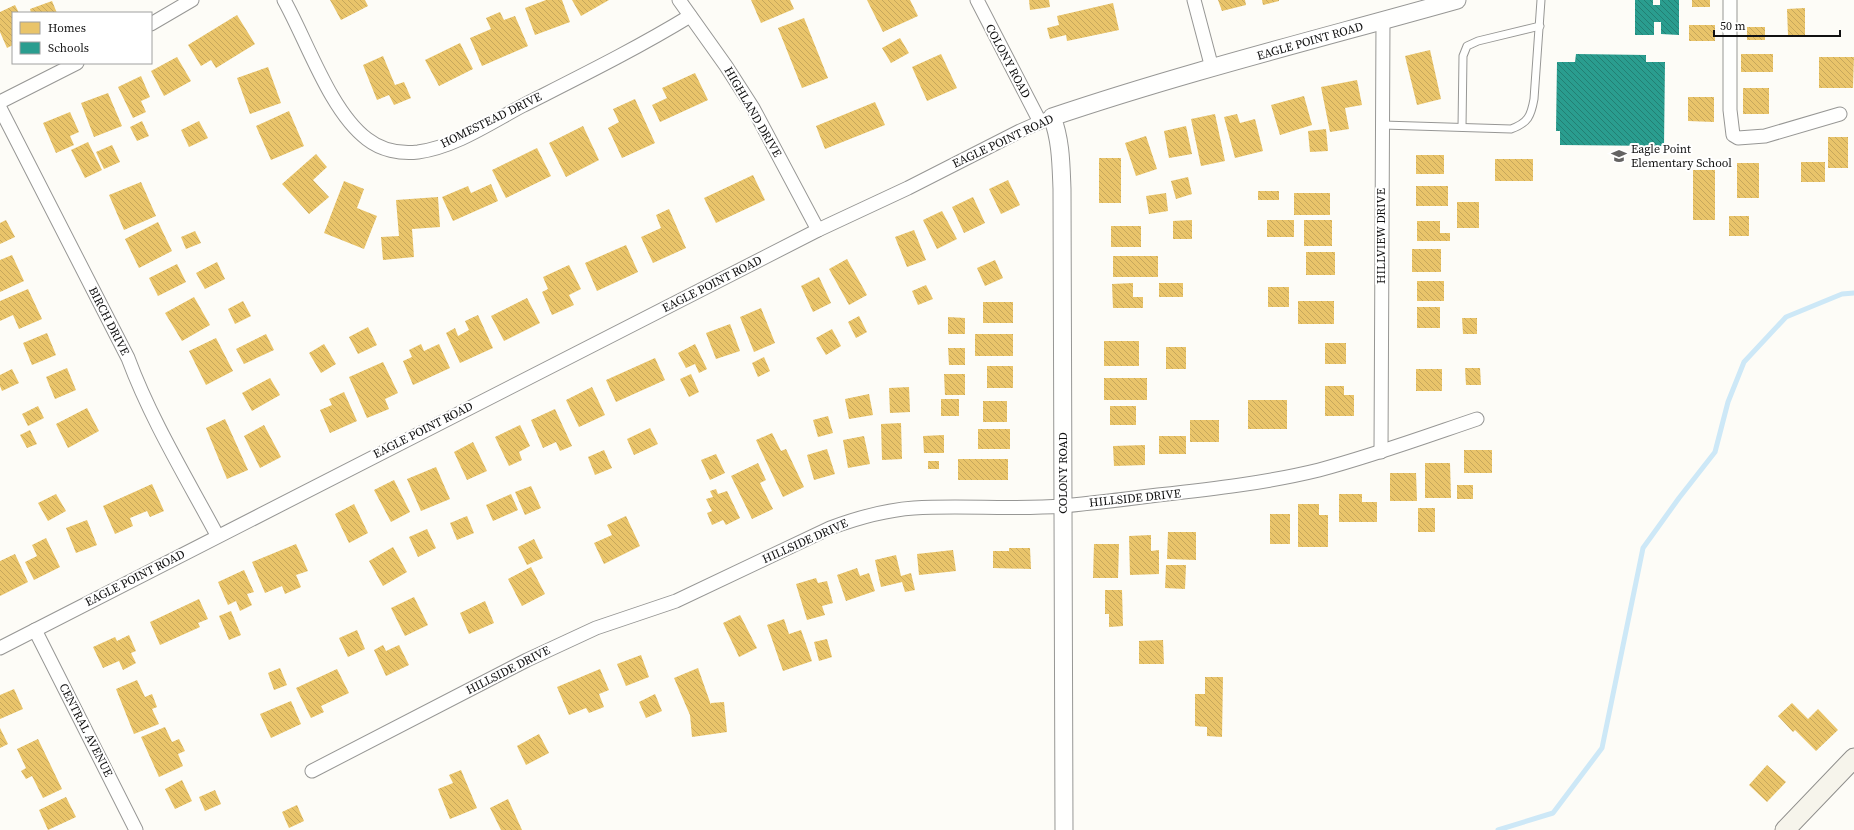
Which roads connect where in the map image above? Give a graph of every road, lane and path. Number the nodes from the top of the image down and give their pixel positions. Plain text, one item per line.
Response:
1 (192, 0) edge
2 (284, 0) edge
3 (679, 0) edge
4 (976, 0) edge
5 (1194, 0) edge
6 (1541, 0) edge
7 (1730, 0) edge
8 (1450, 1) edge
9 (690, 16) junction
10 (1383, 20) junction
11 (152, 23) edge
12 (1540, 26) junction
13 (75, 64) edge
14 (1212, 68) junction
15 (0, 102) edge
16 (0, 108) edge
17 (1840, 114) dead end
18 (1046, 120) junction
19 (1383, 125) junction
20 (1462, 127) junction
21 (818, 230) junction
22 (1477, 419) dead end
23 (1381, 452) junction
24 (1063, 506) junction
25 (217, 536) junction
26 (35, 630) junction
27 (0, 648) edge
28 (1854, 758) edge
29 (312, 771) dead end
30 (136, 830) edge
31 (1064, 830) edge
32 (1785, 830) edge

1 - 11 street
2 - 9 street, HOMESTEAD DRIVE
3 - 9 street, HIGHLAND DRIVE
4 - 18 street, COLONY ROAD
5 - 14 street
6 - 12 lane
7 - 17 street
8 - 10 street, EAGLE POINT ROAD
9 - 21 street, HIGHLAND DRIVE
10 - 14 street, EAGLE POINT ROAD
10 - 19 street, HILLVIEW DRIVE
12 - 20 lane
12 - 20 lane
13 - 15 street
14 - 18 street, EAGLE POINT ROAD
16 - 25 street, BIRCH DRIVE
18 - 21 street, EAGLE POINT ROAD
18 - 24 street, COLONY ROAD
19 - 20 lane
19 - 23 street, HILLVIEW DRIVE
21 - 25 street, EAGLE POINT ROAD
22 - 23 street, HILLSIDE DRIVE
23 - 24 street, HILLSIDE DRIVE
24 - 29 street, HILLSIDE DRIVE
24 - 31 street, COLONY ROAD
25 - 26 street, EAGLE POINT ROAD
26 - 27 street, EAGLE POINT ROAD
26 - 30 street, CENTRAL AVENUE
28 - 32 main road

